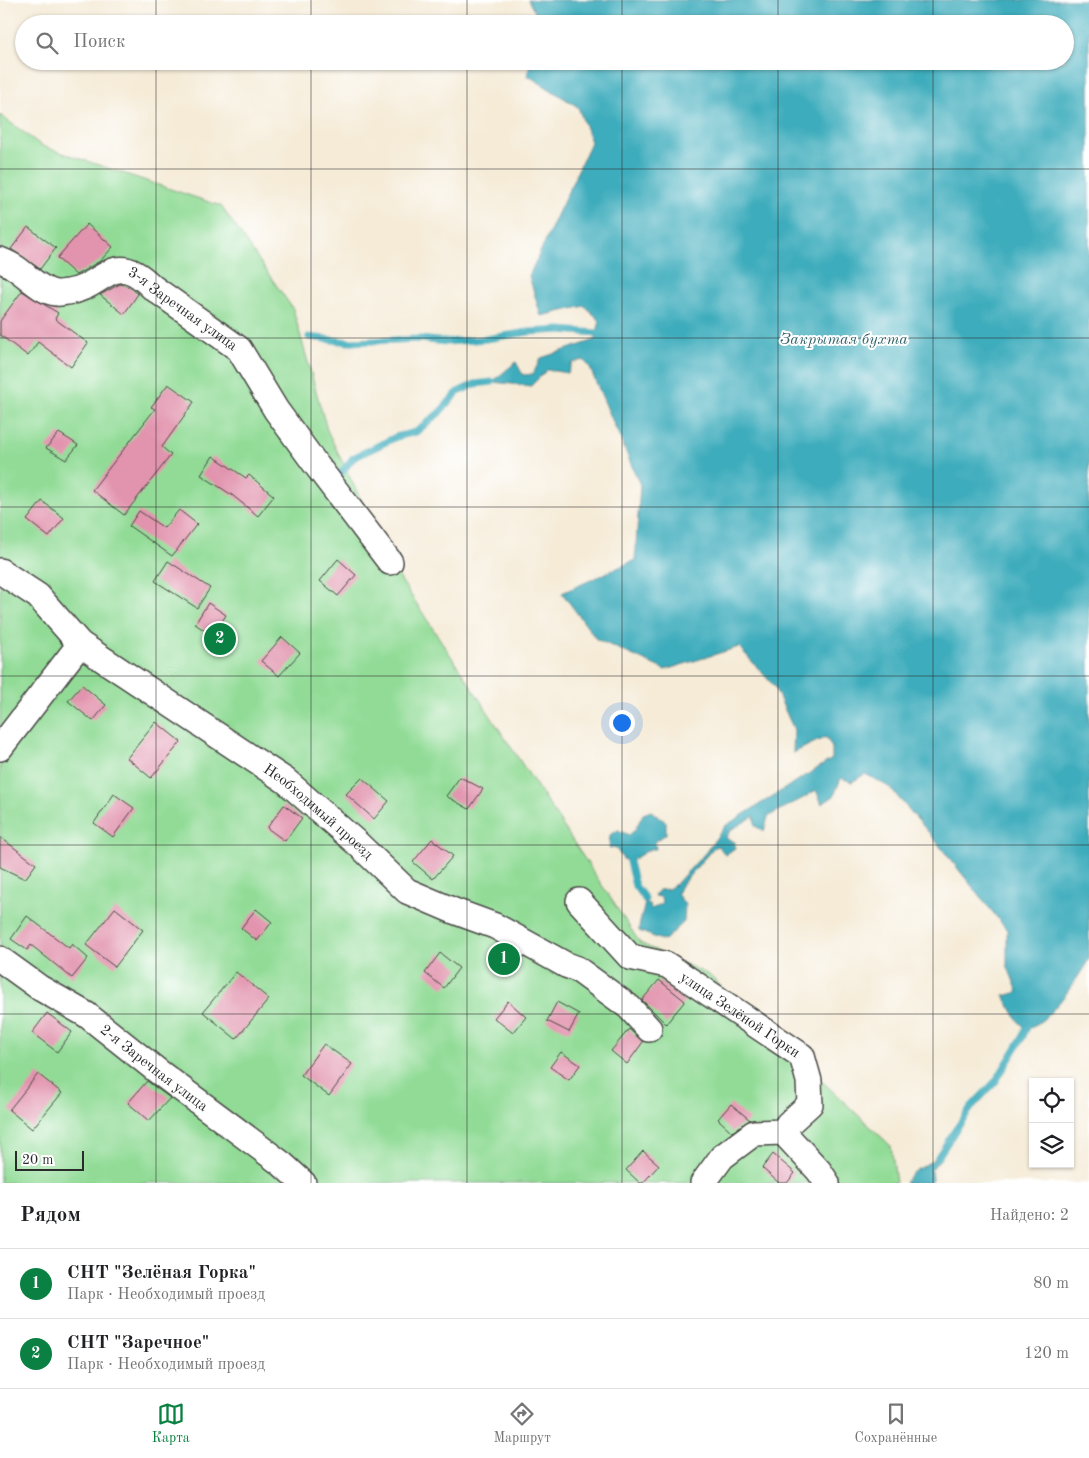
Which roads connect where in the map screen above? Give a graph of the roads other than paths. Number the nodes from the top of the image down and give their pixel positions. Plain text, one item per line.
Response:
1 (0, 260) edge
2 (390, 562) dead end
3 (0, 571) edge
4 (80, 644) junction
5 (0, 748) edge
6 (579, 901) dead end
7 (0, 959) edge
8 (649, 1029) dead end
9 (783, 1132) junction
10 (303, 1183) edge
11 (703, 1183) edge
12 (827, 1183) edge

1 - 2 street, 3-я Заречная улица
3 - 4 street, Необходимый проезд
4 - 5 street
4 - 8 street, Необходимый проезд
6 - 9 street, улица Зелёной Горки
7 - 10 street, 2-я Заречная улица
9 - 11 street
9 - 12 street

